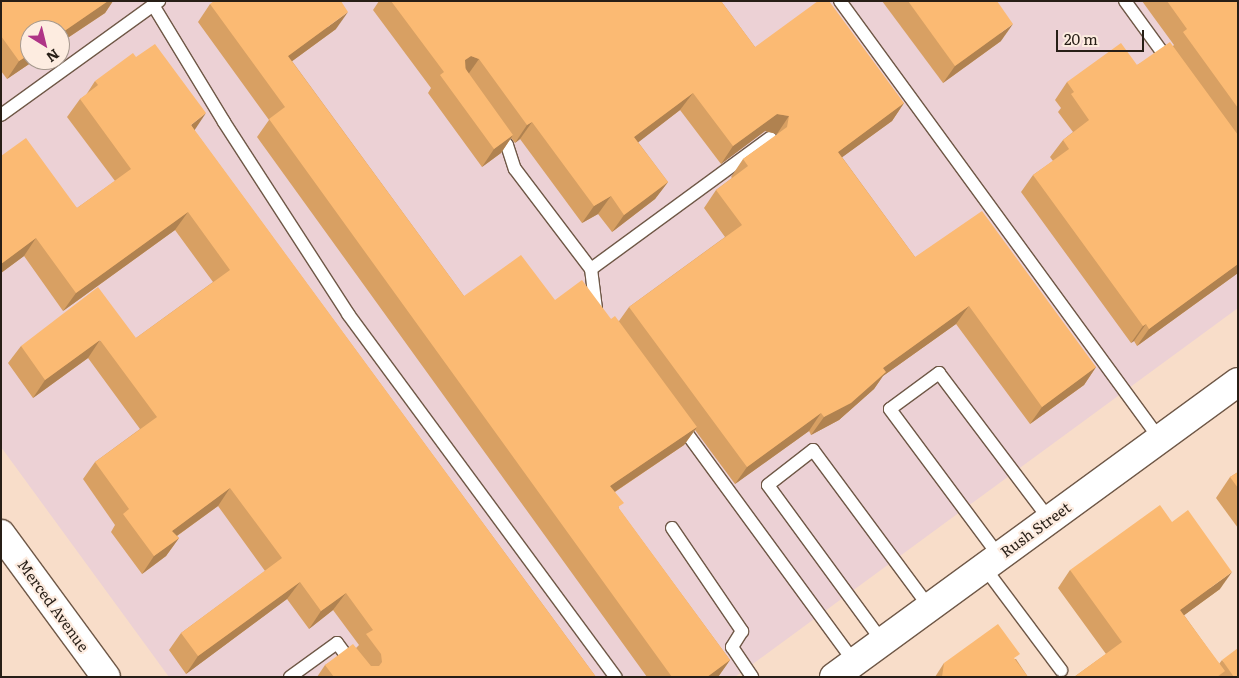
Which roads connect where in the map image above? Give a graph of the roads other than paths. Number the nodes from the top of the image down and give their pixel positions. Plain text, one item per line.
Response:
1 (840, 1) edge
2 (1126, 1) edge
3 (156, 3) edge
4 (1176, 71) edge
5 (1, 115) edge
6 (489, 121) edge
7 (770, 138) edge
8 (591, 269) junction
9 (605, 322) edge
10 (1238, 382) edge
11 (669, 410) edge
12 (1159, 438) junction
13 (1048, 519) junction
14 (672, 528) dead end
15 (1, 534) edge
16 (992, 561) junction
17 (929, 607) junction
18 (882, 641) junction
19 (844, 670) edge
20 (1061, 670) dead end
21 (106, 677) edge
22 (290, 677) edge
23 (362, 677) edge
24 (616, 677) edge
25 (752, 677) edge

1 - 12 lane
2 - 4 lane
3 - 5 lane
3 - 24 lane
6 - 8 lane
7 - 8 lane
8 - 9 lane
10 - 12 street, Rush Street
11 - 19 lane
12 - 13 street, Rush Street
13 - 16 street, Rush Street
13 - 16 lane
14 - 25 lane
15 - 21 street, Merced Avenue
16 - 17 street, Rush Street
16 - 20 lane
17 - 18 street, Rush Street
17 - 18 lane
18 - 19 street, Rush Street
22 - 23 lane

